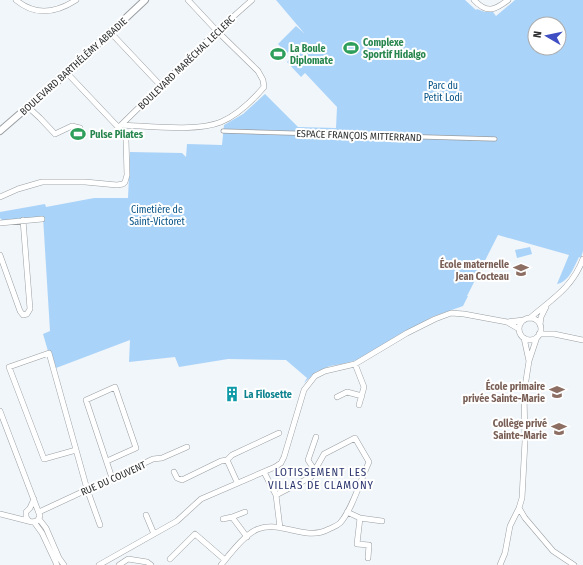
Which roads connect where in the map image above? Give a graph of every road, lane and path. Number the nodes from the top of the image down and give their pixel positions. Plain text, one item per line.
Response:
1 (16, 0) edge
2 (76, 0) edge
3 (145, 0) edge
4 (188, 0) edge
5 (252, 0) edge
6 (474, 0) edge
7 (508, 0) edge
8 (217, 31) junction
9 (111, 33) junction
10 (67, 73) junction
11 (161, 86) junction
12 (28, 107) junction
13 (119, 126) junction
14 (80, 128) dead end
15 (0, 131) edge
16 (222, 131) dead end
17 (495, 139) dead end
18 (0, 196) edge
19 (42, 219) dead end
20 (23, 220) junction
21 (0, 223) edge
22 (0, 255) edge
23 (583, 259) edge
24 (548, 303) junction
25 (530, 318) junction
26 (524, 320) junction
27 (507, 322) junction
28 (540, 326) junction
29 (520, 329) junction
30 (554, 334) junction
31 (538, 336) junction
32 (524, 338) junction
33 (583, 340) edge
34 (529, 362) junction
35 (355, 364) junction
36 (362, 396) junction
37 (337, 397) dead end
38 (359, 405) dead end
39 (0, 411) edge
40 (279, 433) dead end
41 (316, 437) dead end
42 (187, 447) dead end
43 (76, 450) junction
44 (227, 460) junction
45 (106, 461) junction
46 (315, 471) junction
47 (174, 472) dead end
48 (264, 472) junction
49 (112, 478) junction
50 (237, 482) junction
51 (87, 489) junction
52 (276, 495) junction
53 (34, 499) junction
54 (30, 508) junction
55 (519, 508) junction
56 (39, 511) junction
57 (245, 512) dead end
58 (347, 512) junction
59 (0, 514) edge
60 (26, 514) junction
61 (146, 514) dead end
62 (232, 517) junction
63 (14, 518) junction
64 (360, 518) junction
65 (223, 519) dead end
66 (28, 520) junction
67 (36, 521) junction
68 (382, 521) dead end
69 (100, 525) dead end
70 (280, 528) junction
71 (154, 534) junction
72 (246, 537) junction
73 (368, 558) dead end
74 (170, 559) dead end
75 (226, 560) junction
76 (57, 565) edge
77 (64, 565) edge
78 (99, 565) edge
79 (119, 565) edge
80 (151, 565) edge
81 (221, 565) edge
82 (500, 565) edge
83 (574, 565) edge

1 - 2 street
3 - 9 street, BOULEVARD BARTHÉLÉMY ABBADIE
4 - 8 street
5 - 8 street, BOULEVARD MARÉCHAL LECLERC
6 - 7 street
8 - 11 street, BOULEVARD MARÉCHAL LECLERC
8 - 13 street
9 - 10 street, BOULEVARD BARTHÉLÉMY ABBADIE
9 - 11 street
10 - 12 street, BOULEVARD BARTHÉLÉMY ABBADIE
10 - 13 street
11 - 13 street, BOULEVARD MARÉCHAL LECLERC
12 - 14 street
12 - 15 street, BOULEVARD BARTHÉLÉMY ABBADIE
13 - 18 street
16 - 17 street, ESPACE FRANÇOIS MITTERRAND
19 - 20 street
20 - 21 street
20 - 22 street
23 - 24 street
24 - 25 street
24 - 28 street
25 - 26 street
25 - 28 street
26 - 27 street
26 - 29 street
27 - 29 street
27 - 35 street
28 - 30 street
28 - 31 street
29 - 32 street
30 - 31 street
30 - 33 street
31 - 32 street
31 - 34 street
32 - 34 street
34 - 55 street
35 - 36 street
35 - 48 street
36 - 37 street
36 - 38 street
39 - 53 street
40 - 44 street
41 - 46 street
42 - 49 street, RUE DU COUVENT
43 - 43 street
43 - 51 street
44 - 47 street
44 - 50 street
45 - 45 street
45 - 49 street
46 - 52 street
46 - 58 street
48 - 50 street
48 - 52 street
49 - 51 street, RUE DU COUVENT
50 - 71 street
51 - 56 street, RUE DU COUVENT
51 - 69 street
52 - 70 street
53 - 54 street
53 - 56 street
54 - 56 street
54 - 60 street
55 - 82 street
55 - 83 street
56 - 67 street
57 - 62 street
58 - 64 street
58 - 70 street
59 - 63 street
60 - 63 street
60 - 66 street
61 - 71 street
62 - 65 street
62 - 72 street
63 - 66 street
64 - 68 street
64 - 73 street
66 - 67 street
67 - 76 street
67 - 77 street
70 - 72 street
71 - 78 street
72 - 75 street
74 - 75 street
75 - 81 street
79 - 80 street

